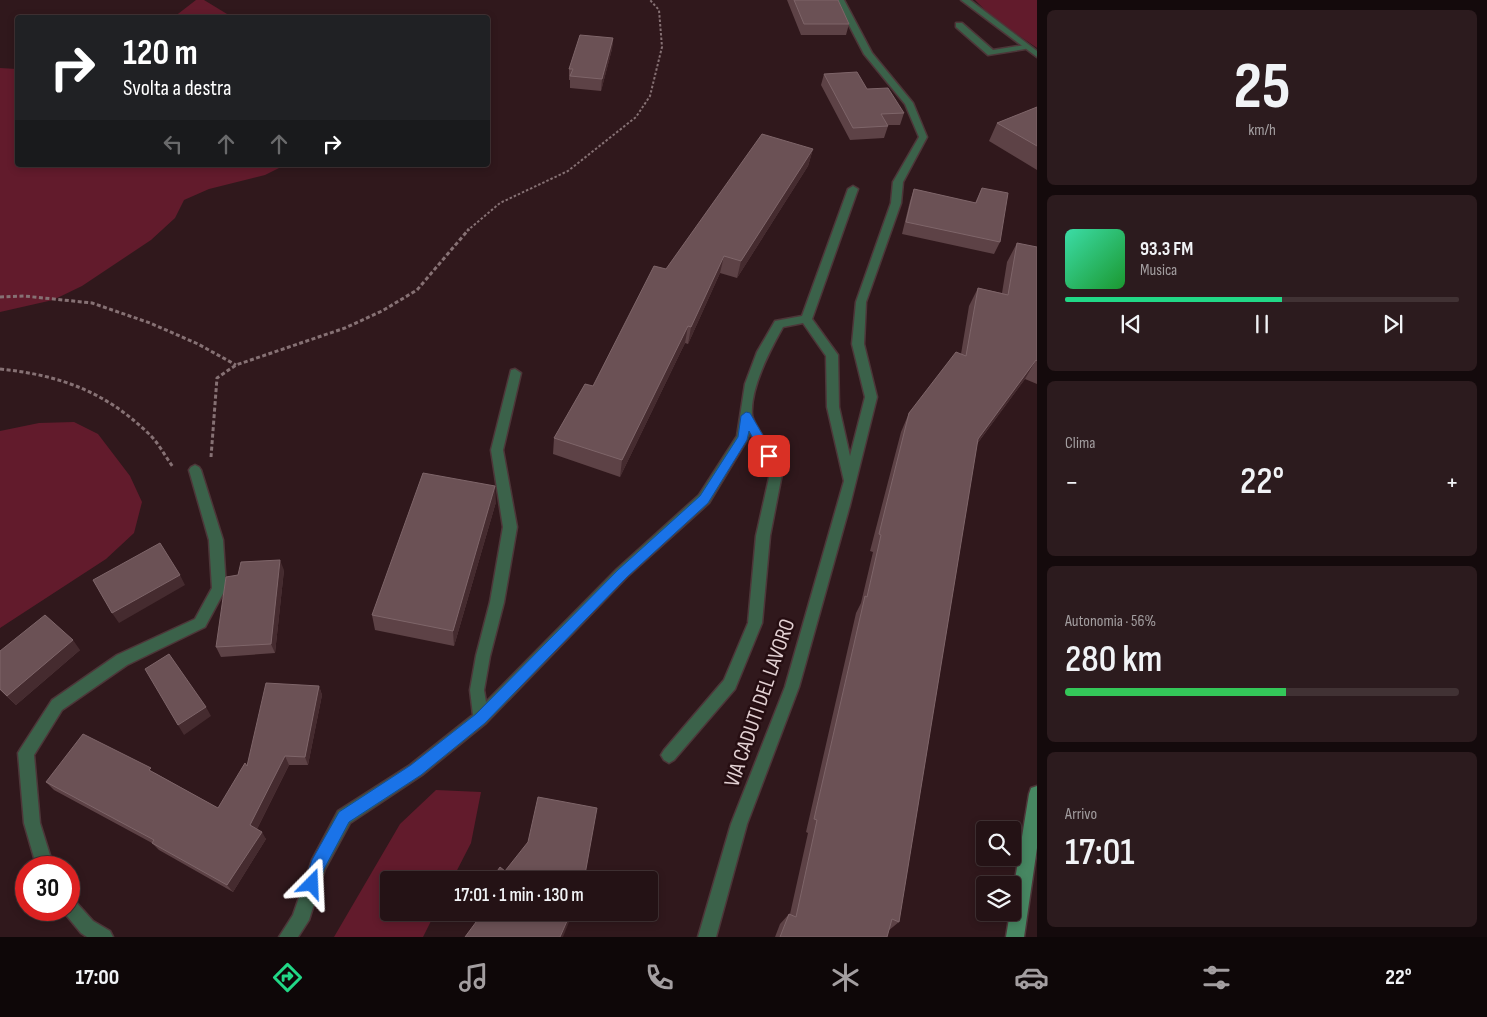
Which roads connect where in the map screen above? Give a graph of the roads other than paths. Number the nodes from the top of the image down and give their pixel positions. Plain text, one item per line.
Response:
1 (840, 0) edge
2 (965, 0) edge
3 (959, 25) dead end
4 (1025, 47) junction
5 (1037, 55) edge
6 (853, 189) dead end
7 (806, 319) junction
8 (515, 373) dead end
9 (746, 416) junction
10 (195, 470) road end
11 (850, 482) junction
12 (480, 718) junction
13 (669, 755) dead end
14 (1037, 794) edge
15 (42, 856) edge
16 (80, 919) edge
17 (104, 937) edge
18 (288, 937) edge
19 (707, 937) edge
20 (1015, 937) edge

1 - 11 street, VIA CADUTI DEL LAVORO
2 - 4 street
3 - 4 street
4 - 5 street
6 - 7 street
7 - 9 street
7 - 11 street
8 - 12 street
9 - 12 street
9 - 13 street
10 - 15 street
11 - 19 street, VIA CADUTI DEL LAVORO
12 - 18 street
14 - 20 main road
16 - 17 street

